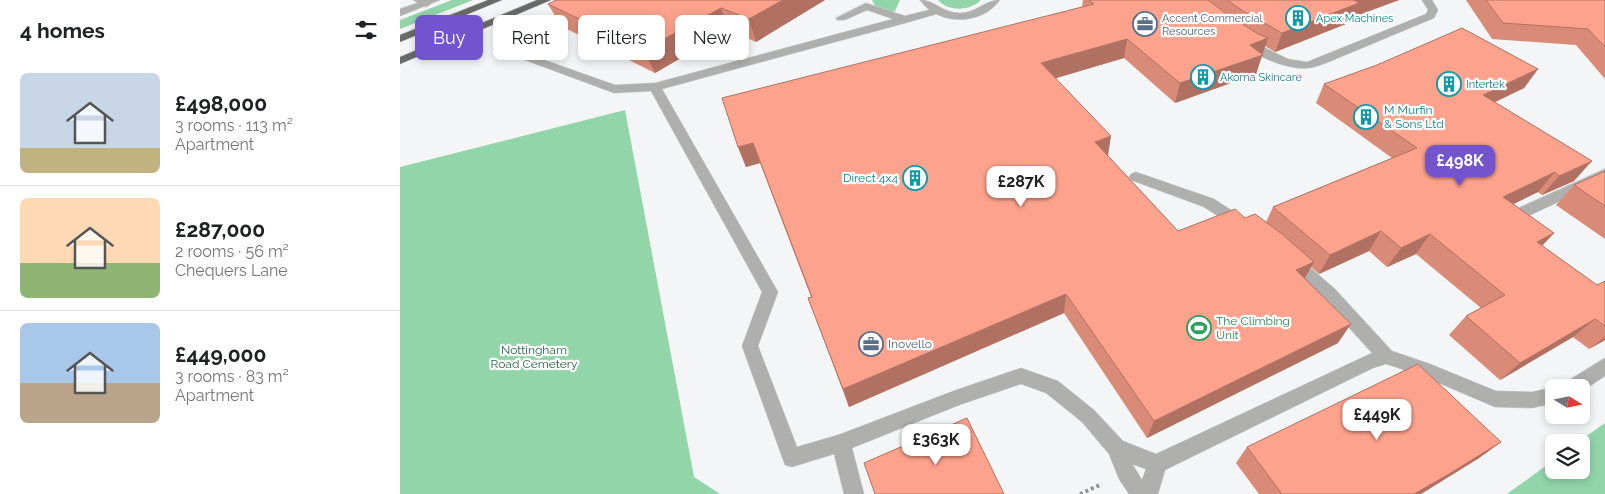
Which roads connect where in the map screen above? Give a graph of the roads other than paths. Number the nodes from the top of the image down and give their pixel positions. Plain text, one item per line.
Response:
1 (497, 0) edge
2 (546, 0) edge
3 (926, 0) edge
4 (995, 0) edge
5 (1427, 0) edge
6 (426, 1) edge
7 (936, 11) junction
8 (400, 14) edge
9 (841, 18) dead end
10 (905, 20) junction
11 (1240, 37) edge
12 (400, 39) edge
13 (534, 60) edge
14 (400, 61) edge
15 (655, 87) junction
16 (1605, 174) edge
17 (1136, 177) dead end
18 (1517, 215) edge
19 (1251, 229) edge
20 (1282, 251) edge
21 (1386, 357) junction
22 (1605, 366) edge
23 (1586, 379) edge
24 (1545, 397) edge
25 (841, 443) junction
26 (1116, 448) junction
27 (1157, 464) junction
28 (854, 494) edge
29 (1140, 494) edge
30 (1148, 494) edge

1 - 12 highway
2 - 14 highway
3 - 7 street
4 - 7 street
5 - 11 street
6 - 8 street
7 - 10 street
9 - 10 street
10 - 15 street
13 - 15 street
15 - 25 street
16 - 18 street
17 - 19 street
20 - 21 street
21 - 24 street
21 - 27 street
22 - 23 street
25 - 26 street
25 - 28 street
26 - 27 street
26 - 29 street
27 - 30 street

